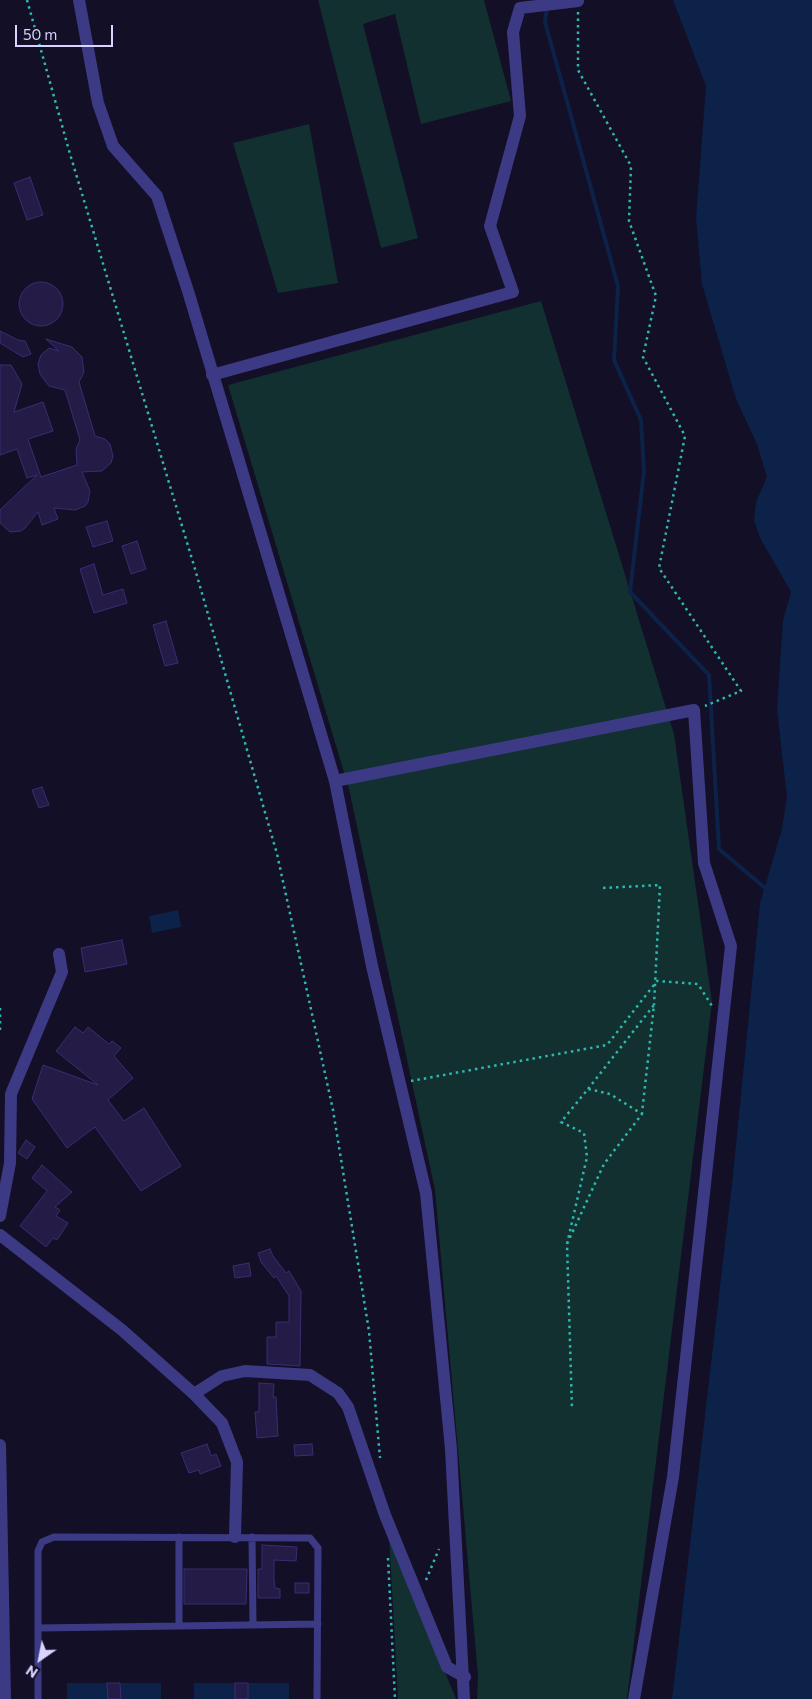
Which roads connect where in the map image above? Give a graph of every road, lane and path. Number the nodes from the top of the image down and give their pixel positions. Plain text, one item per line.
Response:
1 (27, 0) edge
2 (79, 0) edge
3 (578, 1) edge
4 (212, 375) junction
5 (694, 710) junction
6 (335, 781) junction
7 (603, 888) dead end
8 (59, 954) dead end
9 (657, 981) junction
10 (654, 1005) junction
11 (0, 1008) edge
12 (722, 1023) junction
13 (0, 1031) edge
14 (400, 1084) junction
15 (588, 1089) junction
16 (642, 1114) junction
17 (0, 1216) edge
18 (0, 1234) edge
19 (567, 1244) junction
20 (194, 1394) junction
21 (572, 1409) dead end
22 (0, 1445) edge
23 (381, 1467) dead end
24 (179, 1537) junction
25 (235, 1537) junction
26 (252, 1537) junction
27 (438, 1549) dead end
28 (388, 1553) dead end
29 (418, 1599) junction
30 (318, 1624) junction
31 (253, 1625) junction
32 (179, 1626) junction
33 (38, 1628) junction
34 (464, 1677) junction
35 (5, 1699) edge
36 (38, 1699) edge
37 (317, 1699) edge
38 (395, 1699) edge
39 (464, 1699) edge
40 (634, 1699) edge

1 - 23 path
2 - 4 street
3 - 4 street
3 - 5 path
4 - 6 street
5 - 6 street
5 - 12 street
6 - 14 street
7 - 9 path
8 - 17 street
9 - 10 path
9 - 12 path
9 - 14 path
10 - 15 path
10 - 16 path
11 - 13 path
12 - 40 street
14 - 34 street
15 - 16 path
15 - 19 path
16 - 19 path
18 - 20 street
19 - 21 path
20 - 25 street
20 - 29 street
22 - 35 street
24 - 25 lane
24 - 32 lane
24 - 33 lane
25 - 26 lane
26 - 30 lane
26 - 31 lane
27 - 29 path
28 - 38 path
29 - 34 street
30 - 31 lane
30 - 37 lane
31 - 32 lane
32 - 33 lane
33 - 36 lane
34 - 39 street

